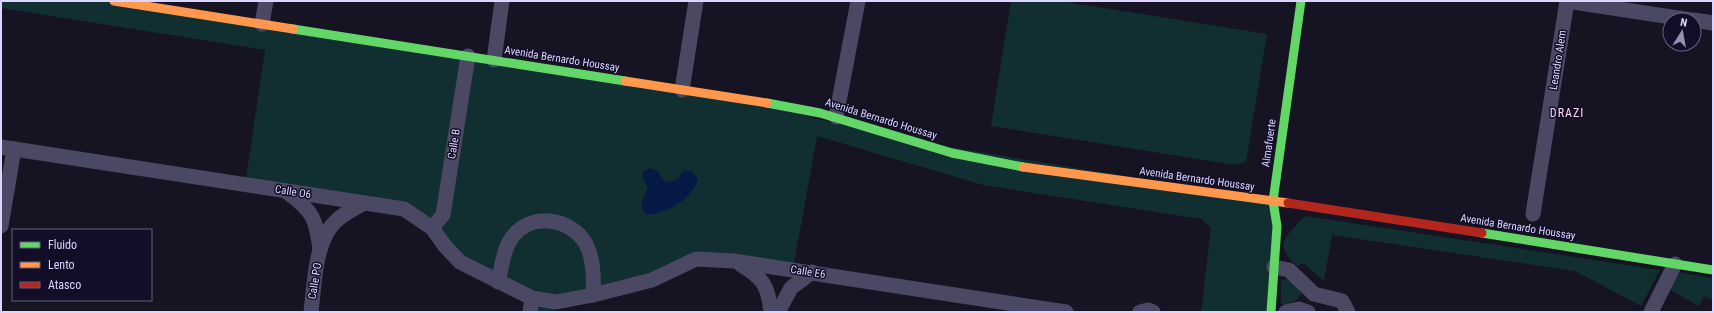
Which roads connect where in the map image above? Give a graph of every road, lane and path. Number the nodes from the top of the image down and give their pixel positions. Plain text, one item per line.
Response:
1 (114, 1) edge
2 (266, 1) edge
3 (502, 1) edge
4 (696, 1) edge
5 (858, 1) edge
6 (1301, 1) edge
7 (1567, 1) edge
8 (1662, 15) edge
9 (1702, 21) edge
10 (1713, 23) edge
11 (262, 24) junction
12 (468, 56) junction
13 (494, 60) junction
14 (682, 90) junction
15 (836, 117) junction
16 (7, 148) edge
17 (284, 191) junction
18 (1273, 201) junction
19 (364, 203) junction
20 (1533, 214) dead end
21 (1, 226) edge
22 (432, 228) junction
23 (320, 250) junction
24 (734, 261) junction
25 (1674, 264) junction
26 (1274, 267) junction
27 (1713, 270) edge
28 (812, 272) junction
29 (498, 282) junction
30 (1314, 294) junction
31 (593, 295) junction
32 (531, 305) edge
33 (555, 307) edge
34 (1298, 311) edge
35 (311, 312) edge
36 (772, 312) edge
37 (778, 312) edge
38 (1061, 312) edge
39 (1140, 312) edge
40 (1153, 312) edge
41 (1271, 312) edge
42 (1348, 312) edge
43 (1651, 312) edge

1 - 11 main road, Avenida Bernardo Houssay
2 - 11 street
3 - 13 street
4 - 14 street
5 - 15 street
6 - 18 main road, Almafuerte
7 - 8 street
7 - 20 street, Leandro Alem
9 - 10 street
11 - 12 main road, Avenida Bernardo Houssay
12 - 13 main road, Avenida Bernardo Houssay
12 - 22 street, Calle B
13 - 14 main road, Avenida Bernardo Houssay
14 - 15 main road, Avenida Bernardo Houssay
15 - 18 main road, Avenida Bernardo Houssay
16 - 17 street, Calle O6
16 - 21 street
17 - 19 street, Calle O6
17 - 23 street, Calle PO
18 - 25 main road, Avenida Bernardo Houssay
18 - 26 main road, Almafuerte
19 - 22 street, Calle O6
19 - 23 street, Calle PO
22 - 29 street, Calle O6
23 - 35 street, Calle PO
24 - 28 street, Calle E6
24 - 31 street, Calle E6
24 - 36 street
25 - 27 main road, Avenida Bernardo Houssay
25 - 43 street
26 - 30 street
26 - 41 main road, Almafuerte
28 - 37 street
28 - 38 street, Calle E6
29 - 31 street
29 - 32 street, Calle O6
30 - 34 street
30 - 42 street
31 - 33 street, Calle E6
32 - 33 street, Calle O6
39 - 40 street

